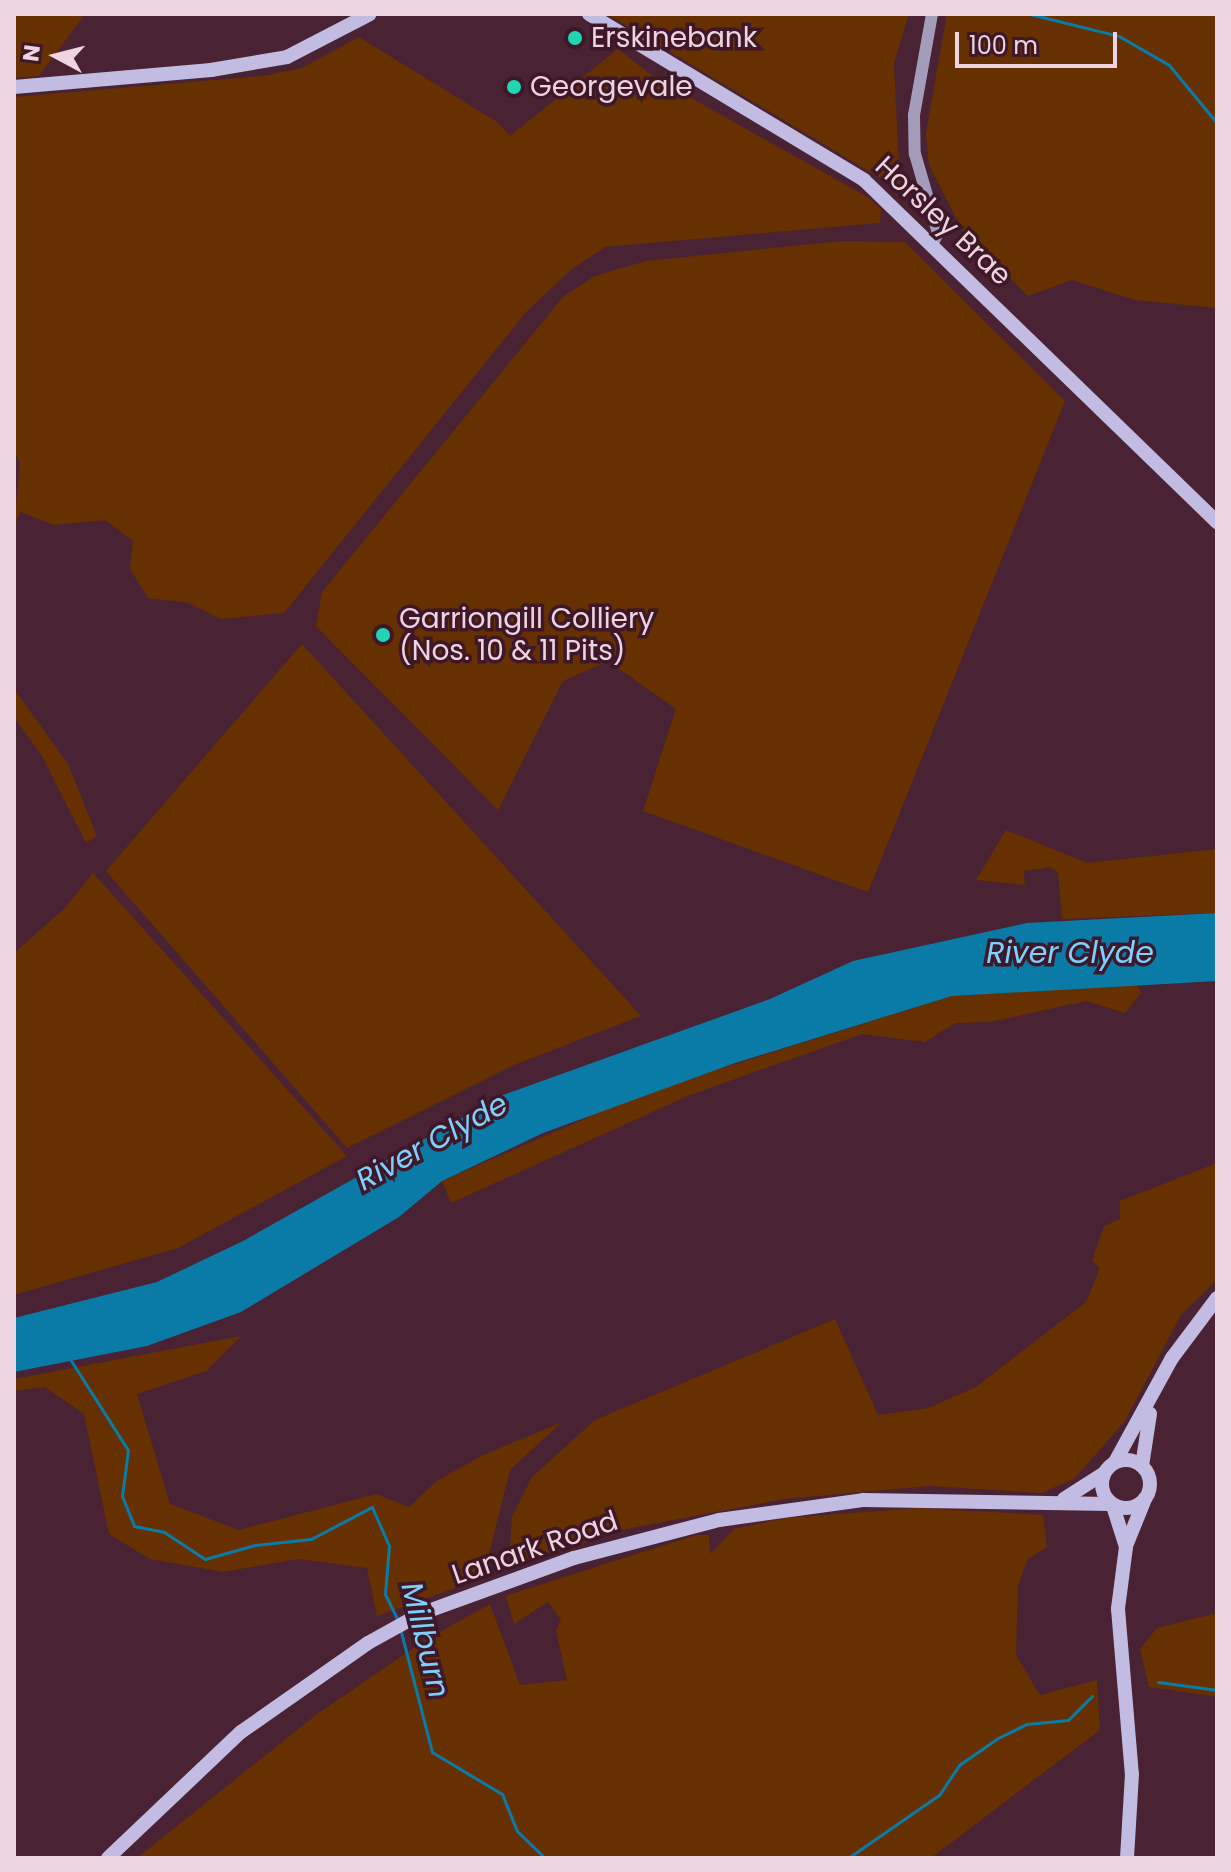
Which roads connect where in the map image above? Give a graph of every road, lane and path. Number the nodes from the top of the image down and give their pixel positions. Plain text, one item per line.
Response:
1 (370, 14) edge
2 (589, 14) edge
3 (932, 14) edge
4 (14, 87) edge
5 (933, 243) junction
6 (1217, 522) edge
7 (1217, 1298) edge
8 (1157, 1390) junction
9 (1115, 1462) junction
10 (1142, 1466) junction
11 (1103, 1474) junction
12 (1063, 1499) junction
13 (1145, 1499) junction
14 (1112, 1505) junction
15 (1126, 1547) junction
16 (108, 1858) edge
17 (1127, 1858) edge

1 - 4 main road
2 - 5 main road, Horsley Brae
3 - 5 main road
5 - 6 main road, Horsley Brae
7 - 8 main road
8 - 9 main road
8 - 10 main road
9 - 10 main road
9 - 11 main road
10 - 13 main road
11 - 12 main road
11 - 14 main road
12 - 14 main road, Lanark Road
12 - 16 main road, Lanark Road
13 - 14 main road
13 - 15 main road
14 - 15 main road
15 - 17 main road

